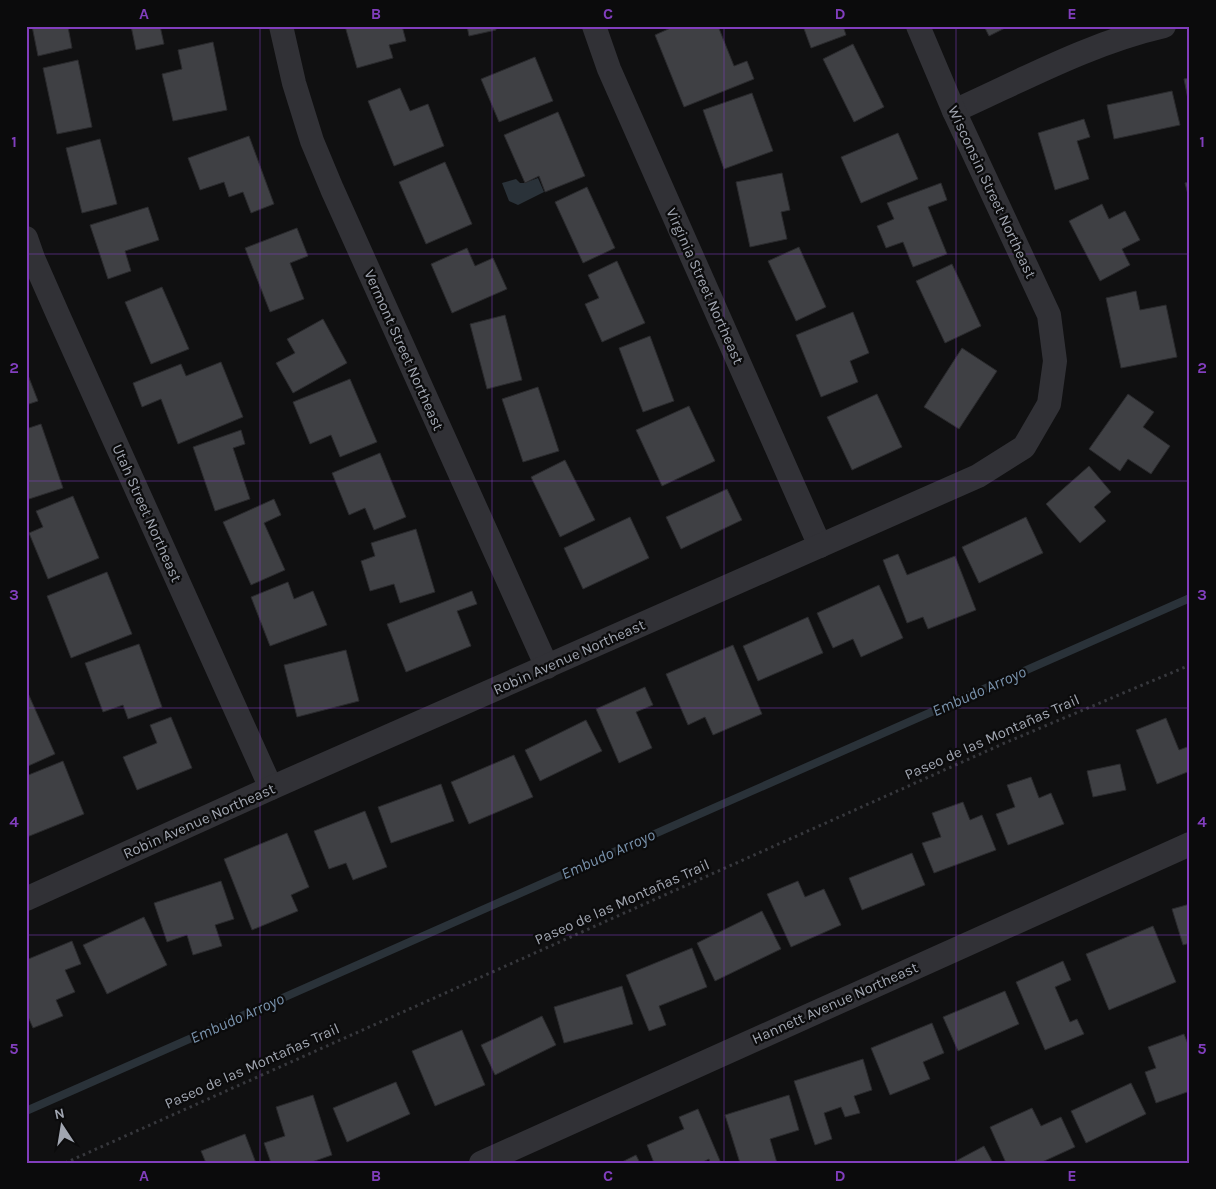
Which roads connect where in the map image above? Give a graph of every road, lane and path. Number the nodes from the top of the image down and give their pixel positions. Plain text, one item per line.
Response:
1 (281, 26) edge
2 (594, 26) edge
3 (918, 26) edge
4 (1164, 26) edge
5 (954, 111) junction
6 (26, 238) edge
7 (1055, 362) joint
8 (820, 546) junction
9 (1190, 665) edge
10 (547, 667) junction
11 (271, 788) junction
12 (1190, 844) edge
13 (26, 899) edge
14 (65, 1163) edge
15 (481, 1163) edge

1 - 10 street, Vermont Street Northeast
2 - 8 street, Virginia Street Northeast
3 - 5 street, Wisconsin Street Northeast
4 - 5 street
5 - 7 street, Wisconsin Street Northeast
6 - 11 street, Utah Street Northeast
7 - 8 street, Robin Avenue Northeast
8 - 10 street, Robin Avenue Northeast
9 - 14 path, Paseo de las Montañas Trail
10 - 11 street, Robin Avenue Northeast
11 - 13 street, Robin Avenue Northeast
12 - 15 street, Hannett Avenue Northeast

